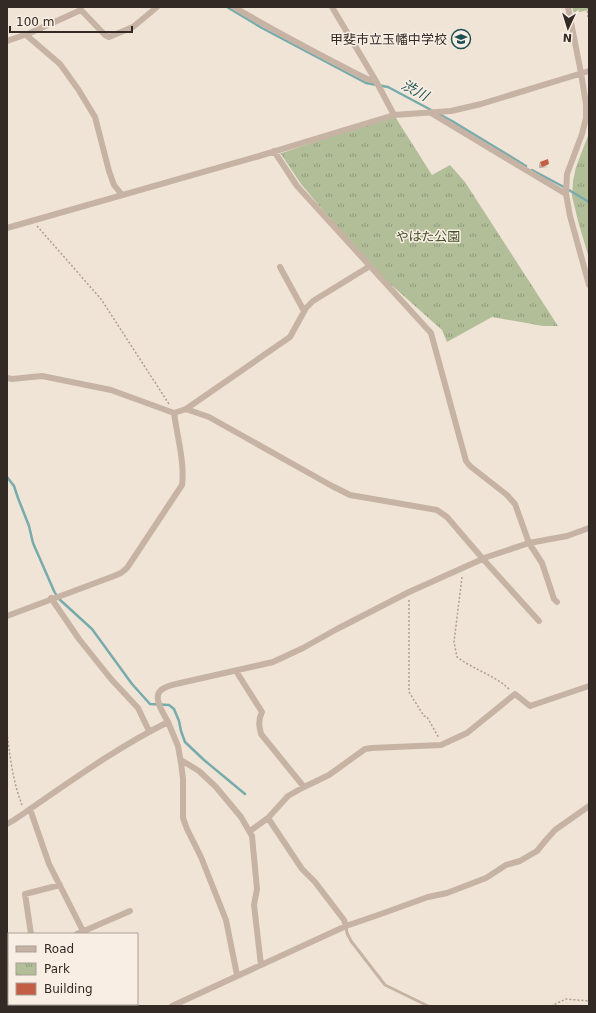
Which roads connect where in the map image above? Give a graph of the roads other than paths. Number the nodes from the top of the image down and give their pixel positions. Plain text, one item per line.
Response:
1 (157, 7) edge
2 (234, 7) edge
3 (332, 7) edge
4 (568, 7) edge
5 (80, 8) edge
6 (25, 34) junction
7 (7, 41) edge
8 (589, 71) edge
9 (582, 73) junction
10 (376, 81) junction
11 (431, 113) junction
12 (394, 115) junction
13 (274, 151) junction
14 (566, 194) junction
15 (122, 195) junction
16 (7, 228) edge
17 (370, 266) junction
18 (280, 268) dead end
19 (589, 285) edge
20 (304, 311) junction
21 (7, 378) edge
22 (186, 410) junction
23 (174, 413) junction
24 (589, 528) edge
25 (528, 543) junction
26 (483, 559) junction
27 (51, 598) junction
28 (557, 602) dead end
29 (7, 616) edge
30 (539, 621) dead end
31 (236, 671) junction
32 (589, 686) edge
33 (168, 722) junction
34 (149, 732) junction
35 (181, 760) junction
36 (304, 787) junction
37 (589, 806) edge
38 (27, 811) junction
39 (268, 818) junction
40 (7, 824) edge
41 (250, 831) junction
42 (60, 886) junction
43 (130, 910) dead end
44 (346, 926) junction
45 (83, 931) junction
46 (31, 933) edge
47 (79, 933) edge
48 (261, 965) junction
49 (237, 976) junction
50 (182, 1004) edge
51 (172, 1006) edge
52 (428, 1006) edge

1 - 5 street
2 - 10 street
3 - 10 street
4 - 9 street
5 - 6 street
6 - 7 street
6 - 15 street
8 - 9 street
9 - 11 street
9 - 14 street
10 - 12 street
11 - 12 street
11 - 14 street
12 - 13 street
13 - 15 street
13 - 17 street
14 - 19 street
15 - 16 street
17 - 20 street
17 - 25 street
18 - 20 street
20 - 22 street
21 - 23 street
22 - 23 street
22 - 26 street
23 - 27 street
24 - 25 street
25 - 26 street
25 - 28 street
26 - 30 street
26 - 31 street
27 - 29 street
27 - 34 street
31 - 33 street
31 - 36 street
32 - 36 street
33 - 34 street
33 - 35 street
34 - 38 street
35 - 41 street
35 - 49 street
36 - 39 street
37 - 44 street
38 - 40 street
38 - 42 street
39 - 41 street
39 - 44 street
41 - 48 street
42 - 45 street
42 - 46 street
43 - 45 street
44 - 48 street
44 - 52 lane
45 - 47 street
48 - 49 street
49 - 50 street
50 - 51 street

